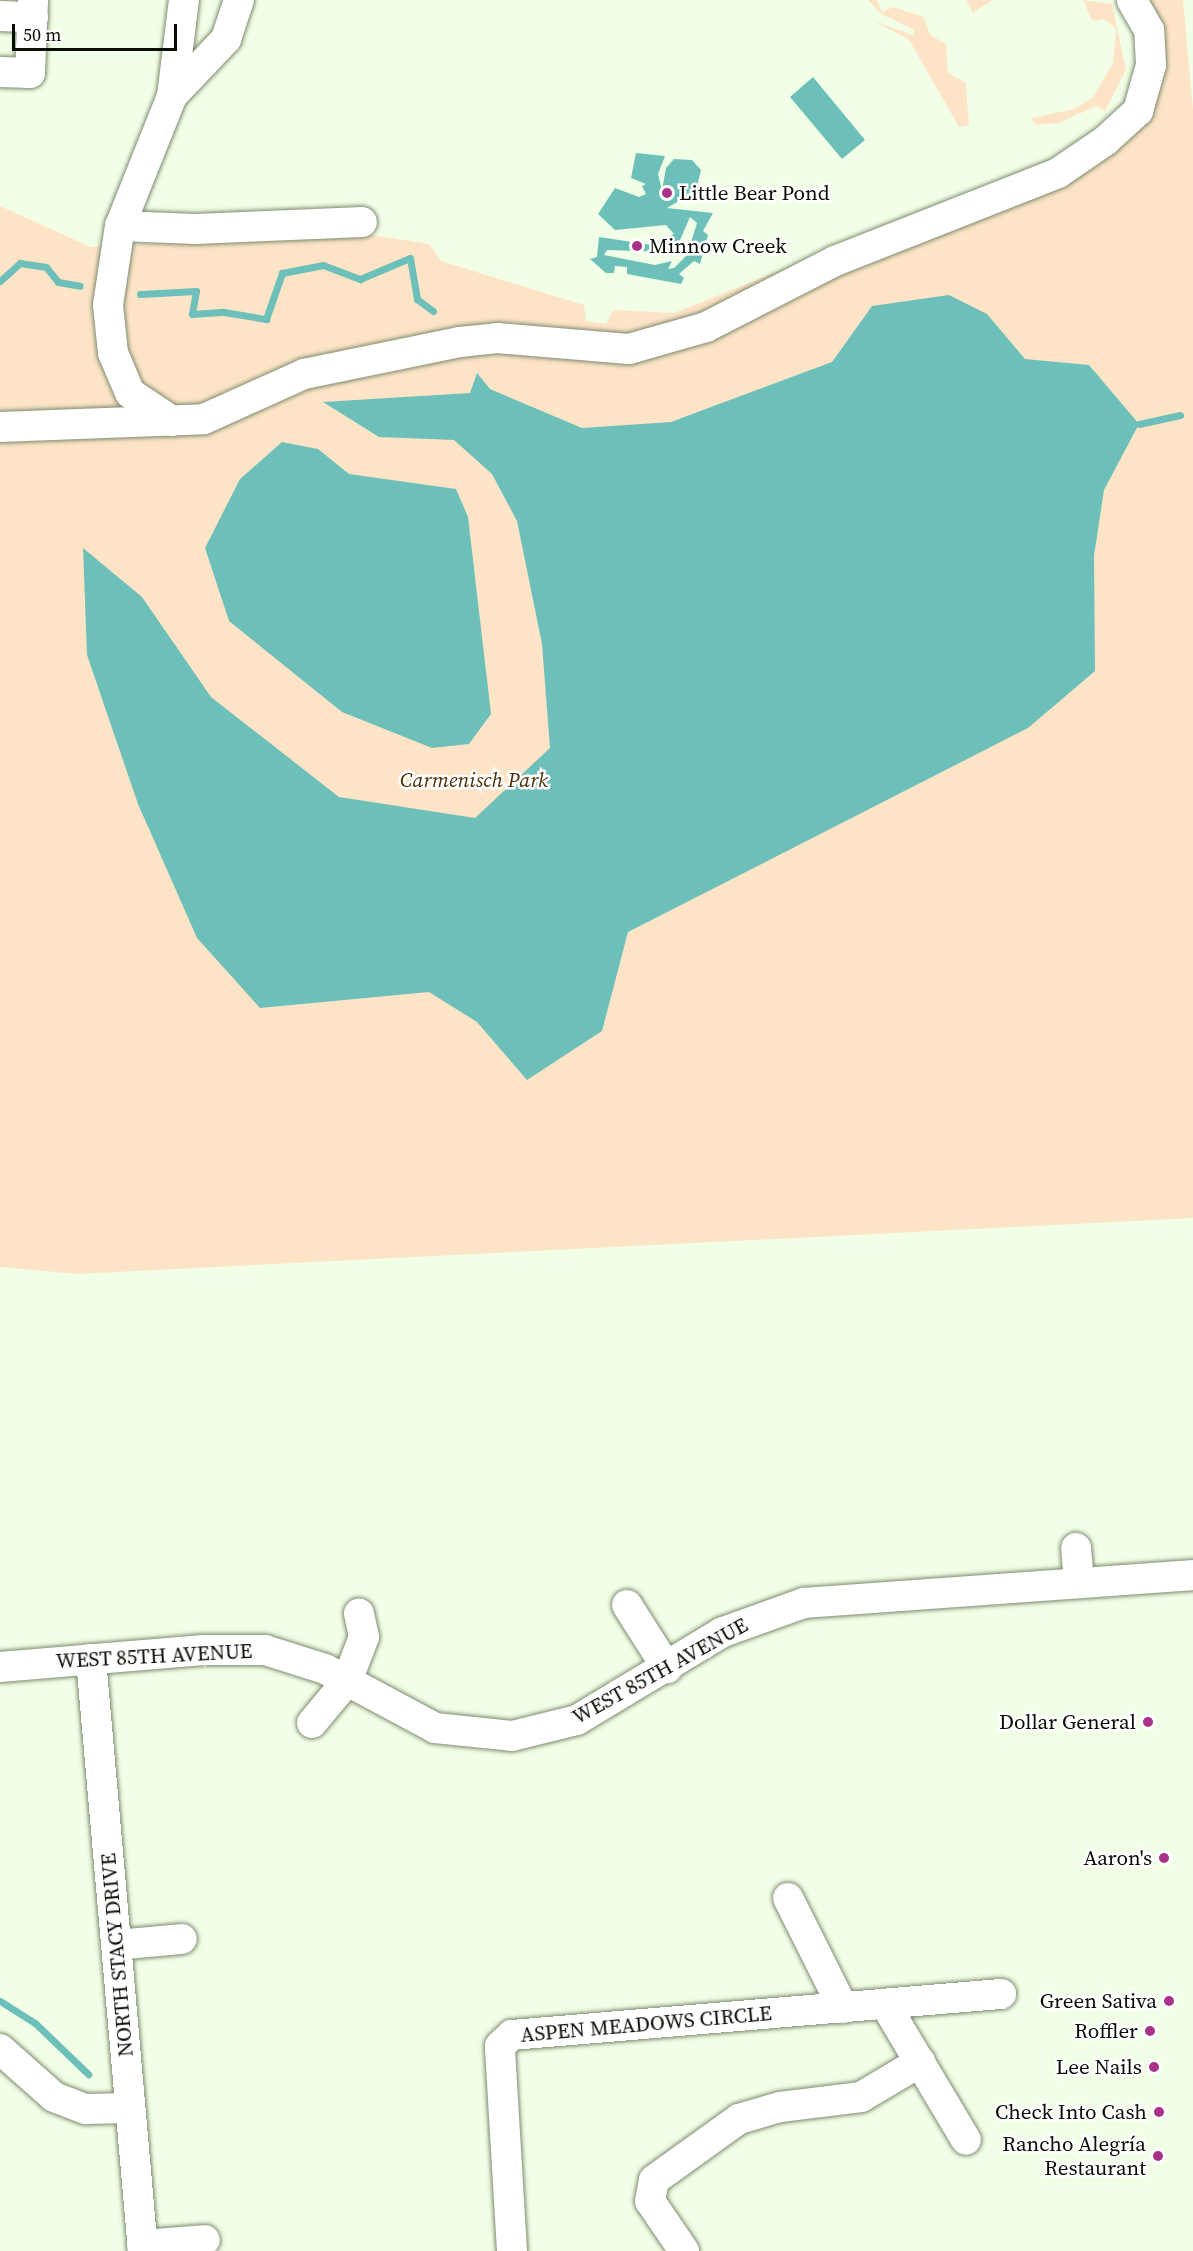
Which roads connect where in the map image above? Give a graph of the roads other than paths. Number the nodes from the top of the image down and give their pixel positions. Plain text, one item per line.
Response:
1 (184, 0) edge
2 (239, 0) edge
3 (1132, 0) edge
4 (33, 8) edge
5 (0, 16) edge
6 (0, 72) edge
7 (172, 96) junction
8 (362, 222) dead end
9 (120, 226) junction
10 (172, 421) junction
11 (0, 427) edge
12 (1076, 1548) dead end
13 (1193, 1575) edge
14 (1079, 1584) junction
15 (627, 1605) dead end
16 (359, 1614) dead end
17 (91, 1659) junction
18 (0, 1667) edge
19 (667, 1668) junction
20 (347, 1681) junction
21 (312, 1723) dead end
22 (788, 1898) dead end
23 (182, 1940) dead end
24 (116, 1945) junction
25 (1001, 1994) dead end
26 (885, 2004) junction
27 (843, 2008) junction
28 (0, 2049) edge
29 (920, 2062) junction
30 (130, 2108) junction
31 (966, 2140) dead end
32 (205, 2240) dead end
33 (142, 2248) edge
34 (512, 2251) edge
35 (684, 2251) edge

1 - 7 street
2 - 7 street
3 - 10 street
4 - 5 street
4 - 6 street
7 - 9 street
8 - 9 street
9 - 10 street
10 - 11 street
12 - 14 street
13 - 14 street, WEST 85TH AVENUE
14 - 19 street, WEST 85TH AVENUE
15 - 19 street
16 - 20 street
17 - 18 street, WEST 85TH AVENUE
17 - 20 street, WEST 85TH AVENUE
17 - 24 street, NORTH STACY DRIVE
19 - 20 street, WEST 85TH AVENUE
20 - 21 street
22 - 27 street
23 - 24 street
24 - 30 street, NORTH STACY DRIVE
25 - 26 street, ASPEN MEADOWS CIRCLE
26 - 27 street, ASPEN MEADOWS CIRCLE
26 - 29 street
27 - 34 street, ASPEN MEADOWS CIRCLE
28 - 30 street
29 - 31 street
29 - 35 street
30 - 33 street, NORTH STACY DRIVE
32 - 33 street

